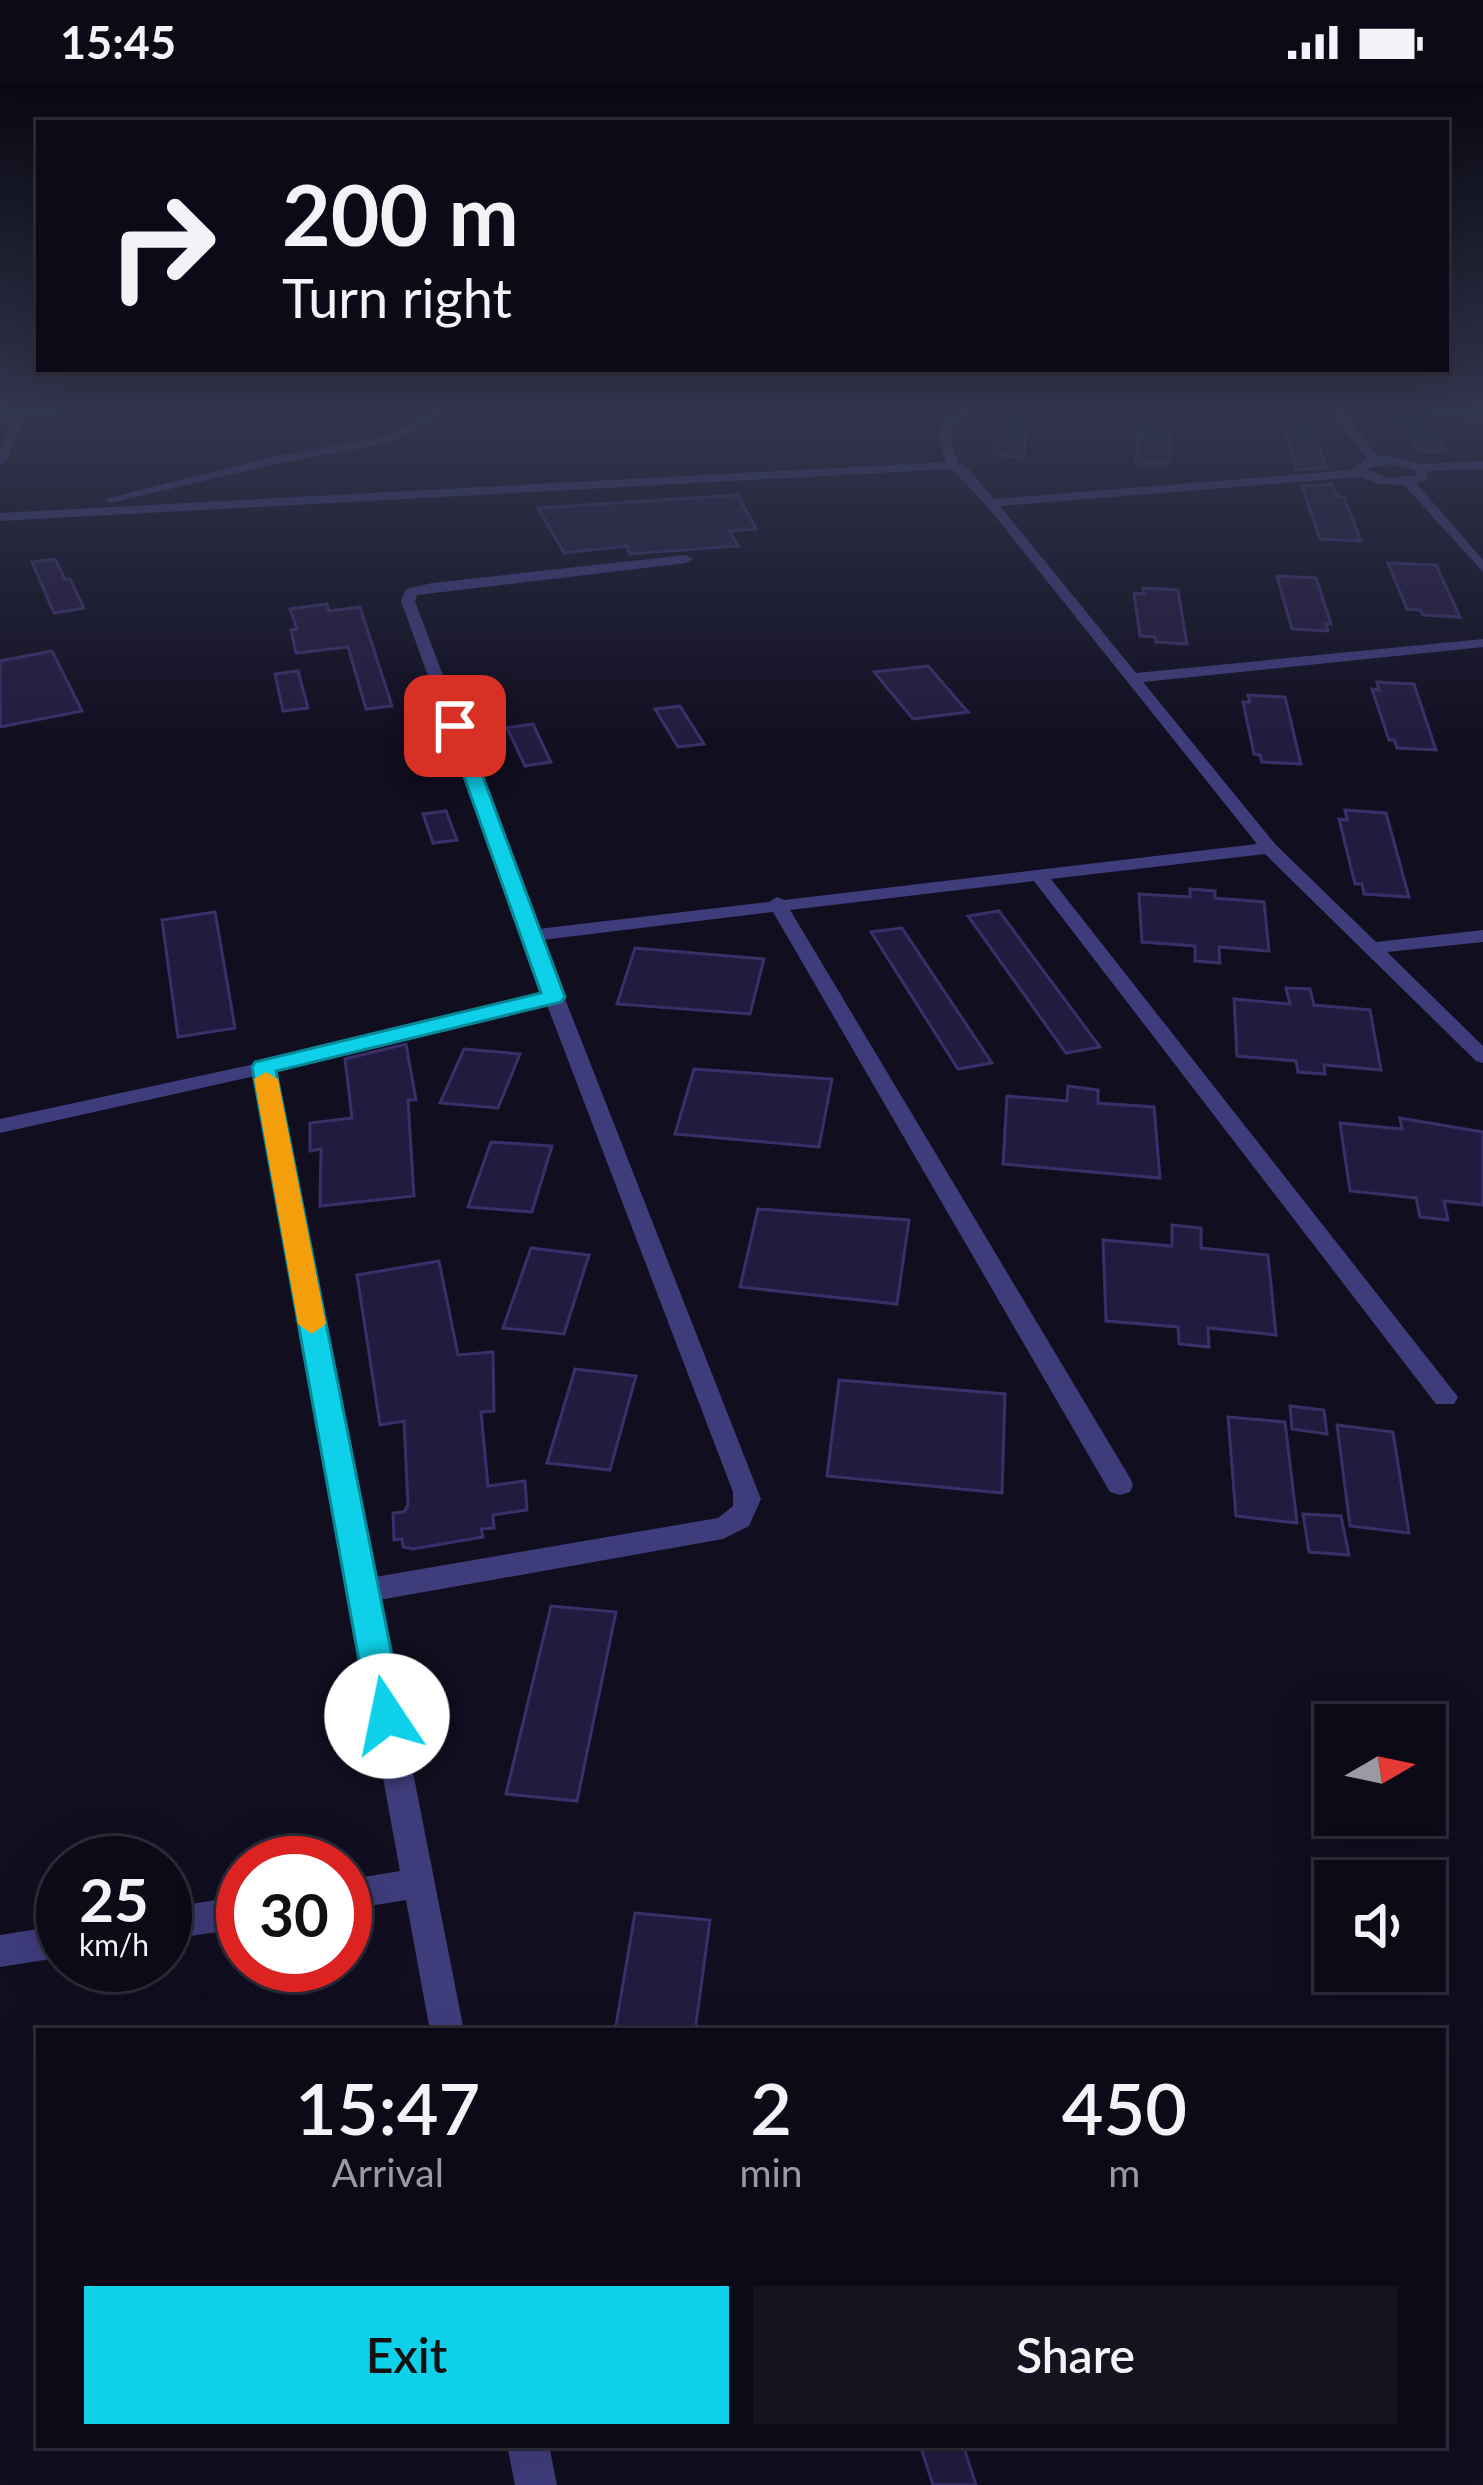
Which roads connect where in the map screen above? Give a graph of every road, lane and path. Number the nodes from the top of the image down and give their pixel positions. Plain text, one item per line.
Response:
1 (1007, 523) edge
2 (1444, 523) edge
3 (686, 560) dead end
4 (1483, 568) edge
5 (1483, 643) edge
6 (1135, 678) junction
7 (1268, 848) junction
8 (1038, 875) junction
9 (777, 904) junction
10 (533, 935) junction
11 (1483, 936) edge
12 (1375, 948) junction
13 (554, 997) junction
14 (1483, 1057) edge
15 (264, 1067) junction
16 (0, 1126) edge
17 (1445, 1397) dead end
18 (1120, 1485) dead end
19 (363, 1591) junction
20 (418, 1883) junction
21 (372, 1891) edge
22 (36, 1945) edge
23 (0, 1951) edge
24 (446, 2028) edge
25 (529, 2448) edge
26 (536, 2485) edge

1 - 6 street
2 - 4 street
3 - 10 street
5 - 6 street
6 - 7 street
7 - 8 street
7 - 12 street
8 - 9 street
8 - 17 street
9 - 10 street
9 - 18 street
10 - 13 street
11 - 12 street
12 - 14 street
13 - 15 street
13 - 19 street
15 - 16 street
15 - 19 street
19 - 20 street
20 - 21 street
20 - 24 street
22 - 23 street
25 - 26 street

